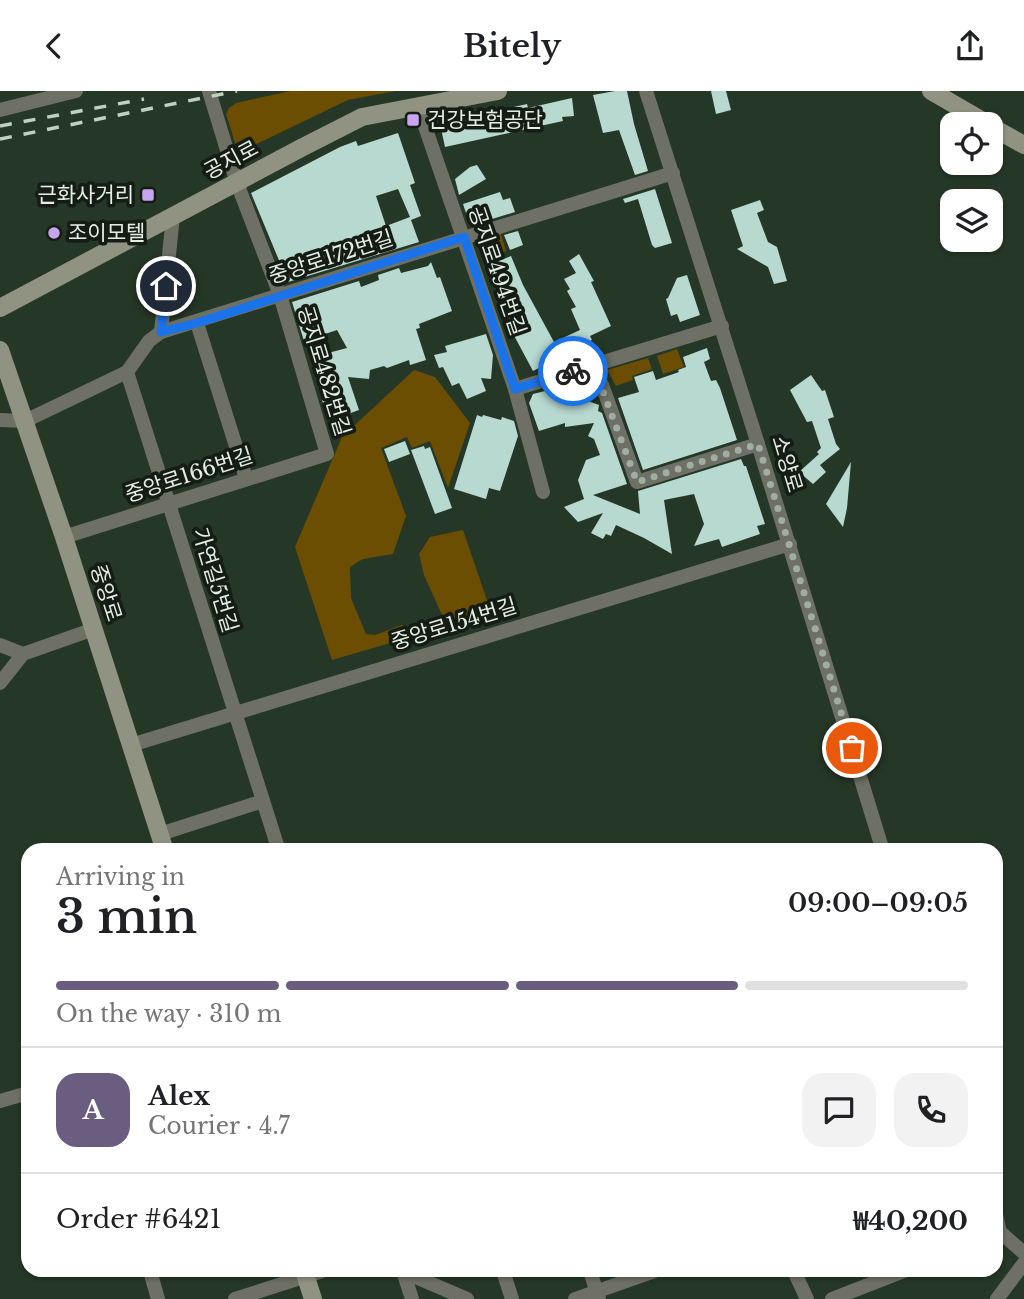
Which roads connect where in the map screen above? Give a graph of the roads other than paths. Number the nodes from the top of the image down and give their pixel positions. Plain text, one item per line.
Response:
1 (76, 91) edge
2 (209, 91) edge
3 (498, 91) edge
4 (646, 91) edge
5 (931, 91) edge
6 (418, 106) junction
7 (0, 110) edge
8 (967, 112) edge
9 (1003, 133) edge
10 (1024, 145) edge
11 (673, 173) junction
12 (237, 183) junction
13 (173, 216) junction
14 (464, 237) junction
15 (280, 295) junction
16 (0, 308) edge
17 (197, 323) junction
18 (722, 327) junction
19 (161, 332) junction
20 (0, 350) edge
21 (593, 365) junction
22 (127, 373) junction
23 (515, 389) junction
24 (0, 420) edge
25 (25, 421) junction
26 (758, 444) junction
27 (327, 454) joint
28 (246, 478) junction
29 (543, 492) dead end
30 (169, 503) junction
31 (64, 537) junction
32 (790, 544) junction
33 (94, 629) junction
34 (0, 645) edge
35 (23, 655) junction
36 (0, 683) edge
37 (234, 712) junction
38 (131, 745) junction
39 (263, 801) junction
40 (163, 842) edge
41 (276, 843) edge
42 (881, 843) edge
43 (21, 1095) edge
44 (0, 1101) edge
45 (1003, 1237) edge
46 (1024, 1253) edge
47 (1024, 1263) edge
48 (152, 1277) edge
49 (297, 1277) edge
50 (311, 1277) edge
51 (406, 1277) edge
52 (418, 1277) edge
53 (505, 1277) edge
54 (592, 1277) edge
55 (641, 1277) edge
56 (797, 1277) edge
57 (889, 1277) edge
58 (598, 1295) edge
59 (158, 1299) edge
60 (235, 1299) edge
61 (313, 1299) edge
62 (412, 1299) edge
63 (467, 1299) edge
64 (512, 1299) edge
65 (575, 1299) edge
66 (807, 1299) edge
67 (832, 1299) edge
68 (997, 1299) edge

1 - 7 street
2 - 12 street, 공지로482번길
3 - 6 street, 공지로
4 - 11 street, 소양로
5 - 8 street
6 - 12 street, 공지로
6 - 14 street, 공지로494번길
9 - 10 street
11 - 14 street, 중앙로172번길
11 - 18 street, 소양로
12 - 13 street, 공지로
12 - 15 street, 공지로482번길
13 - 16 street, 공지로
13 - 19 street
14 - 15 street, 중앙로172번길
14 - 23 street, 공지로494번길
15 - 17 street, 중앙로172번길
15 - 27 street, 공지로482번길
17 - 19 street, 중앙로172번길
17 - 28 street
18 - 21 street
18 - 26 street, 소양로
19 - 22 street
20 - 25 street, 중앙로
21 - 23 street
21 - 26 street
22 - 25 street
22 - 30 street, 가연길5번길
23 - 29 street, 공지로494번길
24 - 25 street
25 - 31 street, 중앙로
26 - 32 street, 소양로
27 - 28 street, 중앙로166번길
28 - 30 street, 중앙로166번길
30 - 31 street, 중앙로166번길
30 - 37 street, 가연길5번길
31 - 33 street, 중앙로
32 - 37 street, 중앙로154번길
32 - 42 street, 소양로
33 - 35 street
33 - 38 street, 중앙로
34 - 35 street
35 - 36 street
37 - 38 street, 중앙로154번길
37 - 39 street, 가연길5번길
38 - 40 street, 중앙로
39 - 40 street
39 - 41 street, 가연길5번길
43 - 44 street
45 - 46 street
47 - 68 street
48 - 59 street
49 - 60 street
50 - 61 street
51 - 62 street
52 - 63 street
53 - 64 street
54 - 58 street
55 - 58 street
56 - 66 street
57 - 67 street
58 - 65 street

